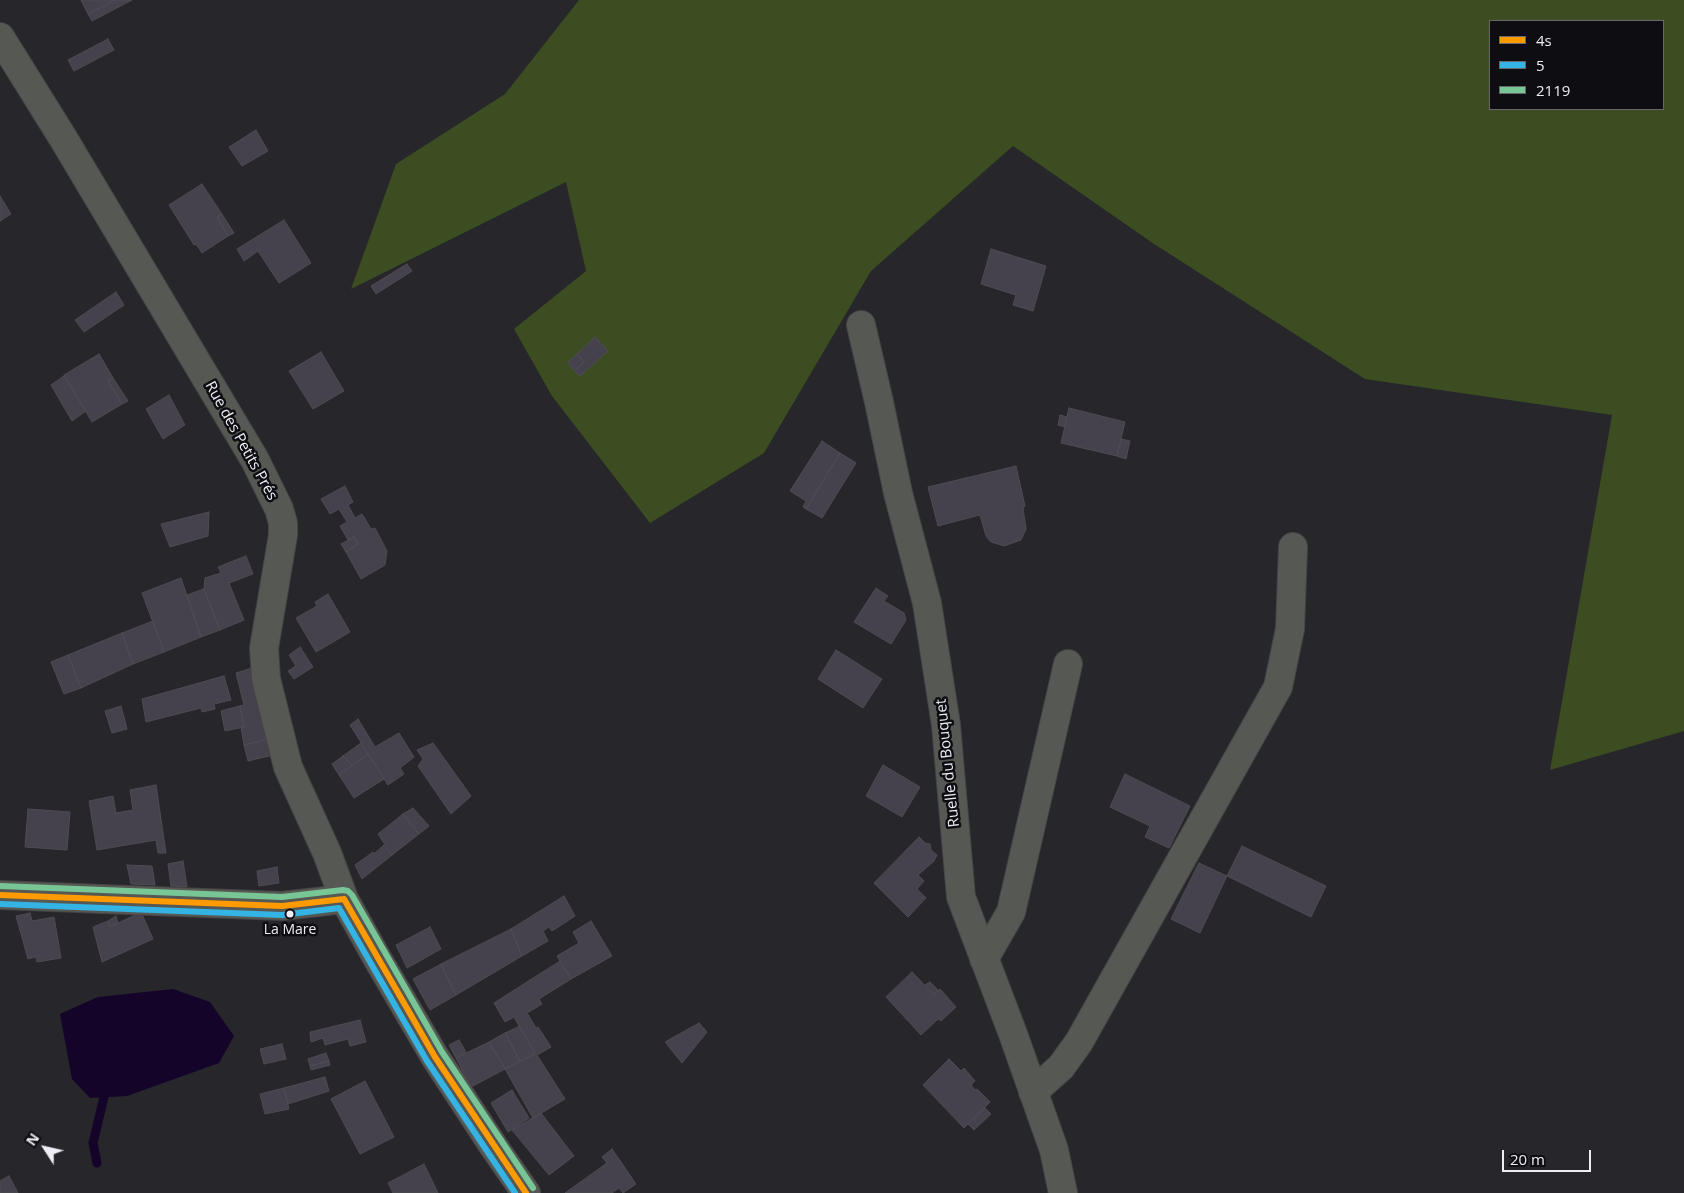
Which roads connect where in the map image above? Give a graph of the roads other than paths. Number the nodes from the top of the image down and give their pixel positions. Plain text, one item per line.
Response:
1 (0, 37) edge
2 (861, 324) dead end
3 (1293, 547) dead end
4 (1068, 664) dead end
5 (0, 895) edge
6 (344, 899) junction
7 (984, 959) junction
8 (1034, 1092) junction
9 (526, 1193) edge
10 (1063, 1193) edge

1 - 6 street, Rue des Petits Prés
2 - 7 street, Ruelle du Bouquet
3 - 8 street
4 - 7 street
5 - 6 street
6 - 9 street, Rue des Petits Prés
7 - 8 street, Ruelle du Bouquet
8 - 10 street, Ruelle du Bouquet

